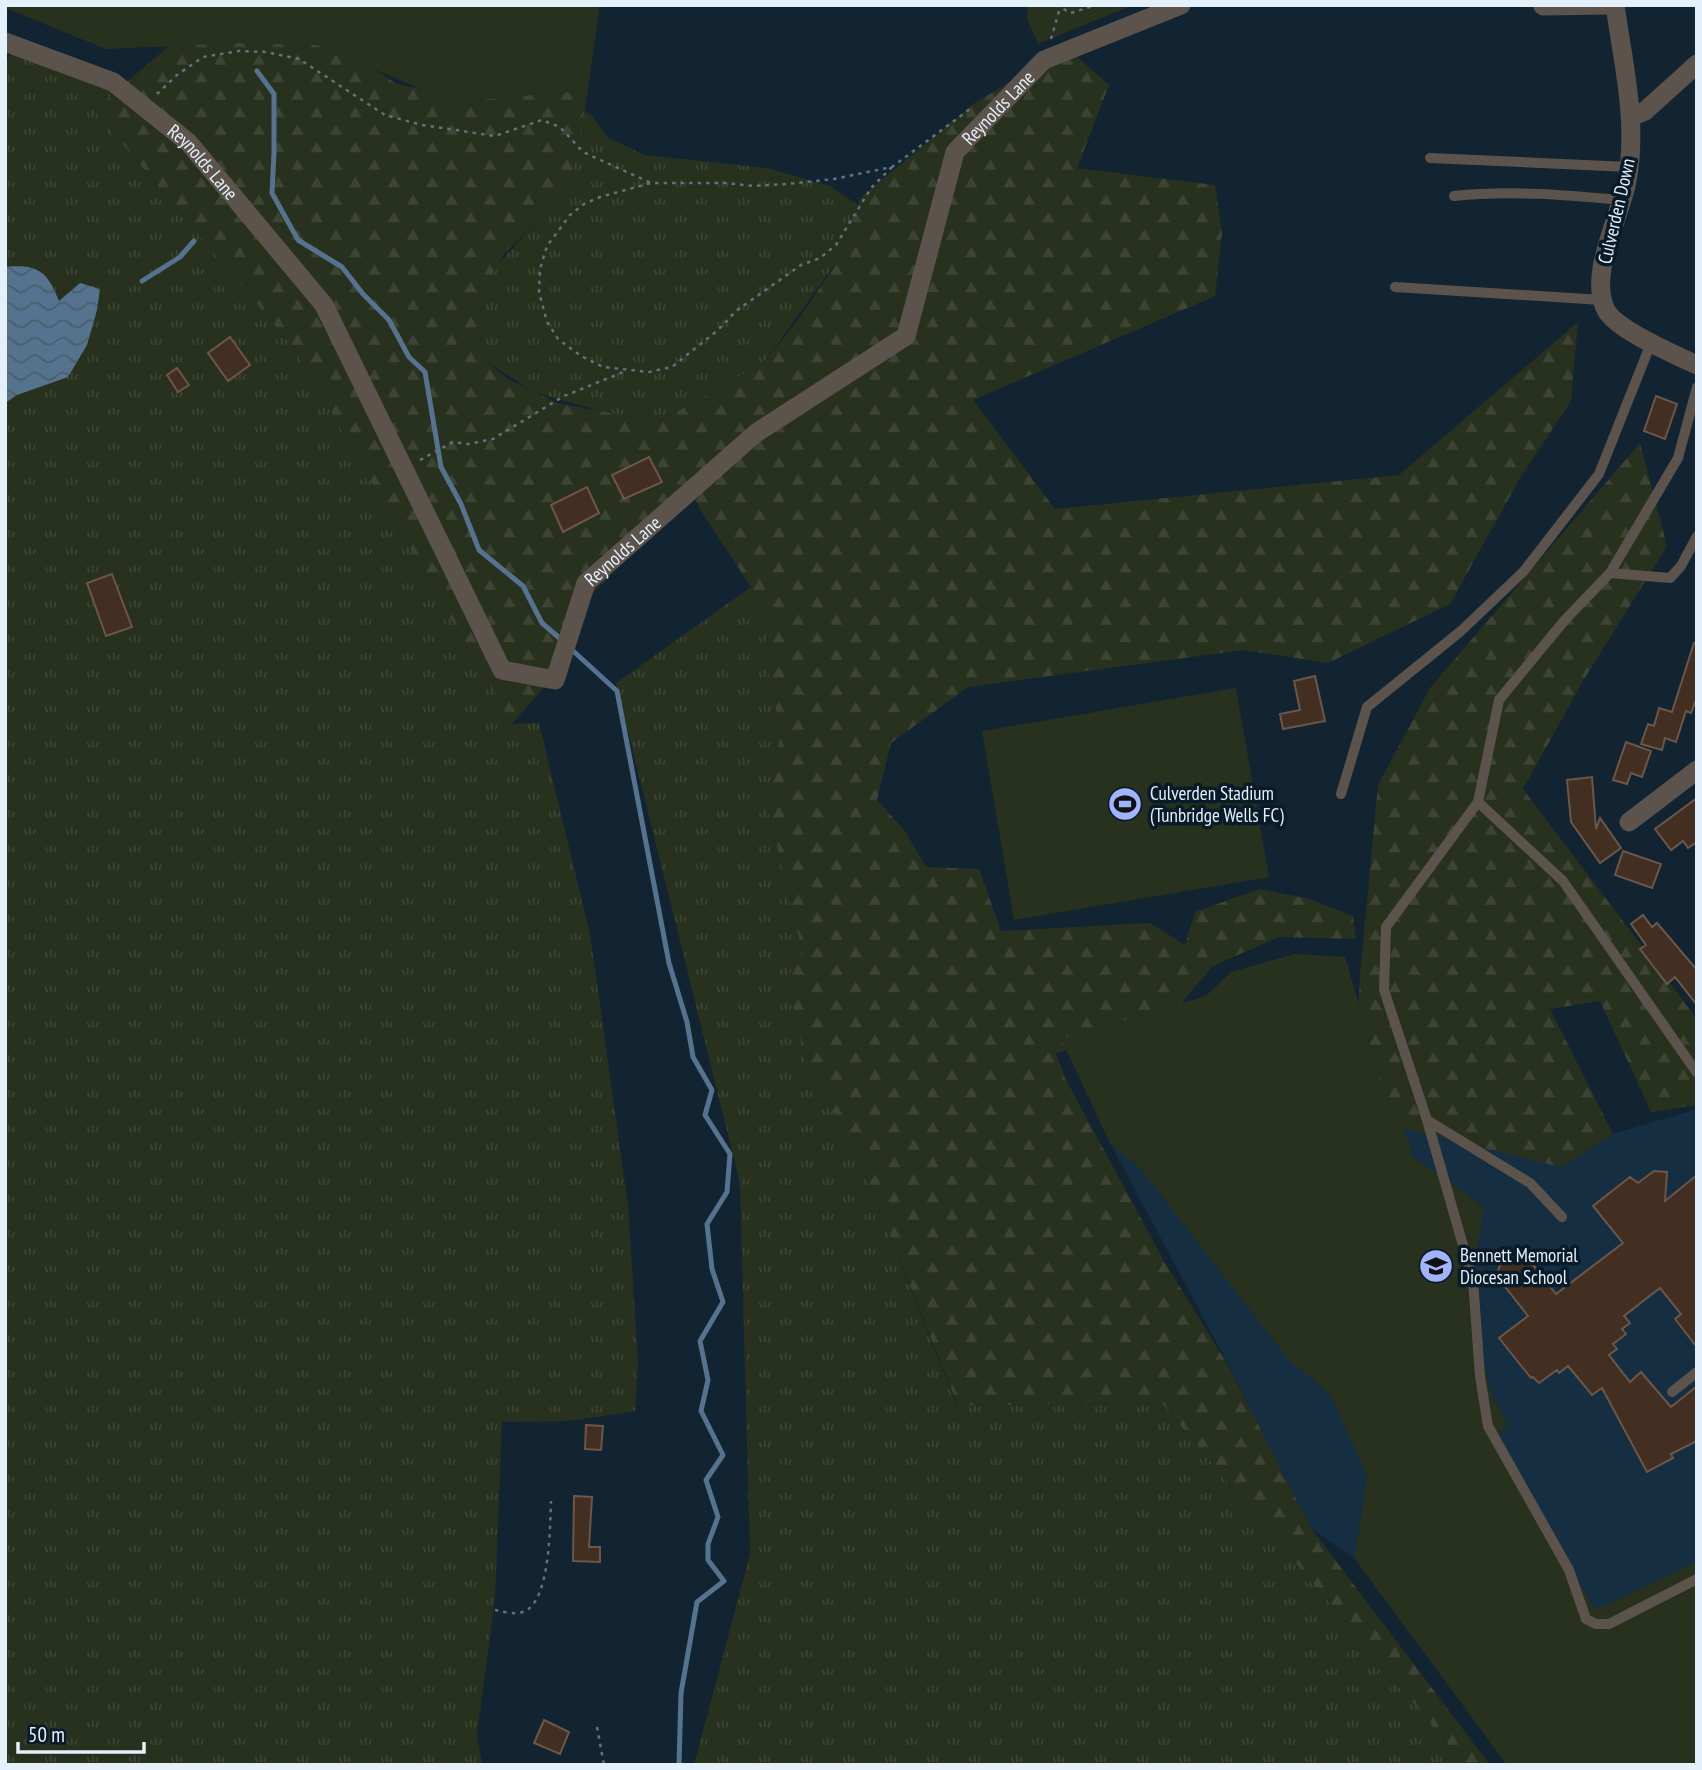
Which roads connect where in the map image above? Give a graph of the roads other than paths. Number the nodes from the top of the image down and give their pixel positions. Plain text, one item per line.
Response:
1 (1181, 5) edge
2 (1609, 5) edge
3 (1615, 5) edge
4 (1544, 6) edge
5 (5, 42) edge
6 (1697, 64) edge
7 (1631, 117) junction
8 (1430, 158) dead end
9 (1629, 167) junction
10 (1454, 196) dead end
11 (1622, 200) junction
12 (1395, 288) dead end
13 (1602, 300) junction
14 (1651, 343) junction
15 (1697, 365) edge
16 (1697, 387) edge
17 (1697, 536) edge
18 (1609, 573) junction
19 (1697, 769) edge
20 (1341, 794) dead end
21 (1478, 802) junction
22 (1629, 822) dead end
23 (1697, 1073) edge
24 (1427, 1121) junction
25 (1562, 1217) dead end
26 (1697, 1372) edge
27 (1672, 1392) dead end
28 (1697, 1579) edge

1 - 5 street, Reynolds Lane
2 - 4 street
3 - 7 street, Culverden Down
6 - 7 street
7 - 9 street, Culverden Down
8 - 9 lane
9 - 11 street, Culverden Down
10 - 11 lane
11 - 13 street, Culverden Down
12 - 13 lane
13 - 14 street
14 - 15 street
14 - 20 lane
16 - 18 lane
17 - 18 lane
18 - 21 lane
19 - 22 street
21 - 23 lane
21 - 24 lane
24 - 25 lane
24 - 28 lane
26 - 27 lane

